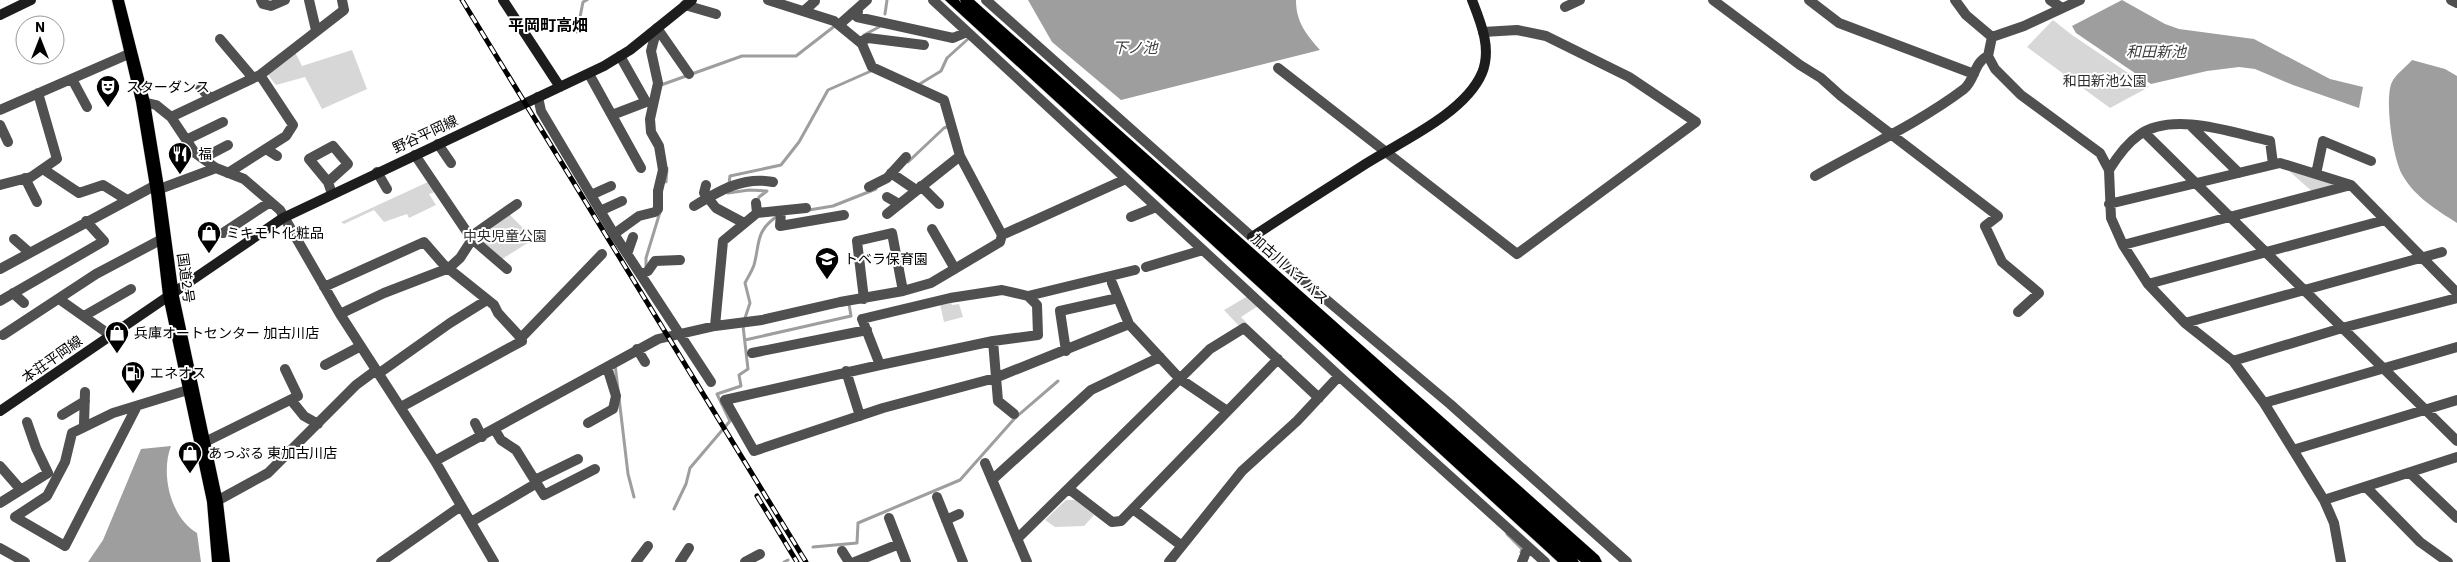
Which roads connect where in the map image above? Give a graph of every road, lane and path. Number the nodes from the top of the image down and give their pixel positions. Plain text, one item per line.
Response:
1 (31, 0) edge
2 (118, 0) edge
3 (261, 0) edge
4 (284, 0) edge
5 (309, 0) edge
6 (342, 0) edge
7 (503, 0) edge
8 (768, 0) edge
9 (867, 0) edge
10 (933, 0) edge
11 (951, 0) edge
12 (966, 0) edge
13 (986, 0) edge
14 (1472, 0) edge
15 (1580, 0) edge
16 (1713, 0) edge
17 (1809, 0) edge
18 (1955, 0) edge
19 (2050, 0) edge
20 (2080, 0) edge
21 (2451, 0) edge
22 (815, 1) edge
23 (688, 3) edge
24 (2457, 3) edge
25 (1566, 7) dead end
26 (2062, 8) junction
27 (858, 10) junction
28 (804, 11) junction
29 (716, 14) dead end
30 (0, 15) edge
31 (840, 24) junction
32 (657, 28) junction
33 (316, 30) junction
34 (967, 32) junction
35 (1483, 32) junction
36 (1992, 37) junction
37 (220, 39) dead end
38 (860, 42) junction
39 (681, 45) dead end
40 (924, 45) dead end
41 (672, 49) junction
42 (131, 53) junction
43 (620, 56) junction
44 (1988, 56) junction
45 (1278, 68) dead end
46 (689, 70) dead end
47 (589, 74) junction
48 (1974, 74) junction
49 (256, 76) junction
50 (72, 79) junction
51 (200, 87) dead end
52 (560, 87) junction
53 (38, 93) junction
54 (538, 97) junction
55 (210, 98) junction
56 (143, 102) junction
57 (87, 107) dead end
58 (0, 110) edge
59 (612, 115) junction
60 (171, 116) junction
61 (223, 122) dead end
62 (0, 125) edge
63 (2191, 126) junction
64 (2144, 132) junction
65 (1890, 133) junction
66 (186, 140) junction
67 (8, 142) dead end
68 (438, 144) junction
69 (228, 145) dead end
70 (266, 149) junction
71 (350, 150) dead end
72 (1385, 152) junction
73 (340, 155) junction
74 (415, 155) junction
75 (277, 156) dead end
76 (635, 156) junction
77 (960, 156) junction
78 (906, 157) dead end
79 (203, 158) junction
80 (625, 160) dead end
81 (2371, 161) dead end
82 (451, 162) dead end
83 (2273, 164) junction
84 (216, 168) junction
85 (641, 168) dead end
86 (43, 169) junction
87 (2108, 170) junction
88 (377, 172) junction
89 (228, 173) junction
90 (891, 173) junction
91 (2239, 173) junction
92 (0, 174) edge
93 (2316, 174) junction
94 (1815, 176) dead end
95 (26, 178) junction
96 (1126, 179) junction
97 (328, 182) junction
98 (773, 182) dead end
99 (2195, 184) junction
100 (0, 185) edge
101 (706, 185) dead end
102 (611, 186) dead end
103 (2351, 186) junction
104 (157, 187) junction
105 (869, 187) dead end
106 (919, 188) junction
107 (387, 189) dead end
108 (332, 194) junction
109 (591, 195) junction
110 (887, 197) dead end
111 (708, 198) junction
112 (127, 200) junction
113 (622, 201) dead end
114 (37, 202) dead end
115 (270, 202) junction
116 (904, 203) junction
117 (517, 204) dead end
118 (939, 204) dead end
119 (2109, 204) junction
120 (694, 206) dead end
121 (1156, 207) junction
122 (806, 208) dead end
123 (787, 209) junction
124 (600, 211) junction
125 (887, 214) dead end
126 (844, 215) dead end
127 (283, 218) junction
128 (1131, 218) dead end
129 (2230, 218) junction
130 (2385, 220) junction
131 (86, 221) junction
132 (744, 223) junction
133 (932, 230) dead end
134 (223, 233) dead end
135 (614, 234) junction
136 (1002, 236) junction
137 (633, 237) dead end
138 (1252, 237) junction
139 (164, 238) junction
140 (472, 238) junction
141 (14, 240) dead end
142 (2123, 245) junction
143 (1203, 250) junction
144 (2265, 252) junction
145 (2442, 252) dead end
146 (30, 253) junction
147 (602, 254) dead end
148 (627, 254) junction
149 (2422, 256) junction
150 (680, 260) dead end
151 (449, 268) junction
152 (0, 269) edge
153 (507, 269) dead end
154 (956, 269) junction
155 (641, 274) junction
156 (1112, 283) dead end
157 (2148, 284) junction
158 (324, 287) junction
159 (2302, 288) junction
160 (131, 290) dead end
161 (903, 291) junction
162 (13, 293) junction
163 (2457, 293) edge
164 (171, 296) junction
165 (1028, 296) junction
166 (1118, 298) junction
167 (2457, 298) edge
168 (59, 299) junction
169 (864, 299) junction
170 (487, 300) junction
171 (0, 301) edge
172 (28, 310) junction
173 (2018, 312) dead end
174 (340, 314) junction
175 (84, 316) junction
176 (2185, 323) junction
177 (1129, 324) junction
178 (715, 326) junction
179 (2342, 328) junction
180 (867, 330) junction
181 (681, 333) junction
182 (3, 335) dead end
183 (110, 335) junction
184 (521, 338) junction
185 (993, 341) junction
186 (359, 346) junction
187 (2457, 347) edge
188 (637, 349) junction
189 (1066, 351) junction
190 (752, 352) dead end
191 (1160, 358) junction
192 (1278, 359) junction
193 (2233, 361) junction
194 (645, 362) dead end
195 (325, 365) dead end
196 (880, 365) junction
197 (607, 367) junction
198 (2383, 368) junction
199 (286, 369) dead end
200 (846, 371) junction
201 (376, 373) junction
202 (711, 374) dead end
203 (1339, 376) junction
204 (995, 378) junction
205 (1180, 379) junction
206 (191, 389) junction
207 (1319, 398) junction
208 (291, 400) junction
209 (2457, 400) edge
210 (2264, 403) junction
211 (137, 406) junction
212 (401, 407) junction
213 (2425, 409) junction
214 (0, 411) edge
215 (1227, 411) junction
216 (1014, 413) dead end
217 (62, 415) dead end
218 (860, 416) junction
219 (27, 422) dead end
220 (475, 423) dead end
221 (588, 423) dead end
222 (84, 424) junction
223 (318, 424) junction
224 (496, 430) junction
225 (482, 437) junction
226 (2457, 441) edge
227 (203, 443) junction
228 (2293, 450) junction
229 (2457, 457) edge
230 (578, 459) dead end
231 (435, 461) junction
232 (985, 463) dead end
233 (0, 466) edge
234 (595, 469) dead end
235 (2410, 473) junction
236 (992, 480) junction
237 (536, 482) junction
238 (2366, 488) junction
239 (1069, 489) junction
240 (21, 490) junction
241 (937, 497) dead end
242 (2324, 500) junction
243 (215, 502) junction
244 (0, 503) edge
245 (461, 506) junction
246 (1133, 509) junction
247 (959, 514) dead end
248 (890, 518) dead end
249 (2457, 518) edge
250 (946, 520) junction
251 (470, 522) junction
252 (1017, 539) junction
253 (899, 544) junction
254 (648, 546) dead end
255 (1182, 546) junction
256 (1528, 547) junction
257 (0, 548) edge
258 (690, 548) dead end
259 (842, 550) dead end
260 (760, 554) dead end
261 (25, 562) edge
262 (221, 562) edge
263 (381, 562) edge
264 (494, 562) edge
265 (636, 562) edge
266 (680, 562) edge
267 (745, 562) edge
268 (849, 562) edge
269 (855, 562) edge
270 (906, 562) edge
271 (963, 562) edge
272 (1027, 562) edge
273 (1169, 562) edge
274 (1522, 562) edge
275 (1544, 562) edge
276 (1570, 562) edge
277 (1593, 562) edge
278 (1627, 562) edge
279 (2341, 562) edge
280 (2448, 562) edge

1 - 30 main road
2 - 42 highway, 国道2号
3 - 4 street
5 - 33 street
6 - 33 street
7 - 52 main road
8 - 28 street
9 - 27 street
10 - 34 street
11 - 276 highway, 加古川バイパス
12 - 277 highway, 加古川バイパス
13 - 138 street
14 - 35 main road
15 - 25 street
16 - 65 street
17 - 48 street
18 - 36 street
19 - 26 street
20 - 26 street
21 - 24 street
22 - 28 street
23 - 29 street
23 - 32 main road, 野谷平岡線
26 - 36 street
27 - 31 street
27 - 34 street
28 - 31 street
31 - 38 street
32 - 41 street
32 - 43 main road, 野谷平岡線
32 - 135 street
33 - 49 street
34 - 96 street
35 - 72 main road
35 - 72 street
36 - 44 street
37 - 49 street
38 - 40 street
38 - 77 street
39 - 41 street
41 - 46 street
42 - 50 street
42 - 56 highway, 国道2号
43 - 47 main road, 野谷平岡線
43 - 59 street
44 - 48 street
44 - 87 street
45 - 72 street
47 - 52 main road, 野谷平岡線
47 - 59 street
48 - 65 street
49 - 55 street
49 - 70 street
50 - 53 street
50 - 57 street
51 - 55 street
52 - 54 main road, 野谷平岡線
53 - 58 street
53 - 86 street
54 - 68 main road, 野谷平岡線
54 - 109 street
55 - 60 street
56 - 60 street
56 - 104 highway, 国道2号
59 - 76 street
60 - 66 street
61 - 66 street
62 - 67 street
63 - 64 street
63 - 83 street
63 - 91 street
64 - 87 street
64 - 99 street
65 - 94 street
65 - 173 street
66 - 79 street
68 - 74 main road, 野谷平岡線
68 - 82 street
69 - 79 street
70 - 75 street
70 - 89 street
71 - 73 street
72 - 138 main road
73 - 97 street
73 - 97 street
74 - 88 main road, 野谷平岡線
74 - 140 street
76 - 80 street
76 - 85 street
77 - 106 street
77 - 136 street
78 - 90 street
79 - 84 street
81 - 93 street
83 - 91 street
83 - 93 street
84 - 89 street
84 - 104 street
86 - 95 street
86 - 112 street
87 - 119 street
88 - 107 street
88 - 108 main road, 野谷平岡線
89 - 115 street
90 - 105 street
90 - 106 street
91 - 99 street
92 - 100 street
93 - 103 street
95 - 100 street
95 - 114 street
96 - 121 street
96 - 136 street
97 - 108 street
98 - 111 street
99 - 119 street
99 - 129 street
101 - 111 street
102 - 109 street
103 - 129 street
103 - 130 street
104 - 112 street
104 - 139 highway, 国道2号
106 - 116 street
106 - 118 street
108 - 127 main road, 野谷平岡線
109 - 124 street
110 - 116 street
111 - 120 street
111 - 132 street
112 - 131 street
113 - 124 street
115 - 127 street
115 - 134 street
116 - 125 street
117 - 140 street
119 - 142 street
121 - 128 street
121 - 143 street
122 - 123 street
123 - 126 street
123 - 132 street
124 - 135 street
127 - 158 street
127 - 164 main road, 野谷平岡線
129 - 142 street
129 - 144 street
130 - 144 street
130 - 149 street
131 - 146 street
131 - 162 street
132 - 178 street
133 - 154 street
135 - 148 street
136 - 154 street
137 - 148 street
138 - 278 street
139 - 164 highway, 国道2号
139 - 168 street
140 - 151 street
140 - 153 street
141 - 146 street
142 - 157 street
143 - 165 street
143 - 203 street
144 - 157 street
144 - 159 street
145 - 149 street
146 - 152 street
147 - 184 street
148 - 155 street
149 - 159 street
149 - 163 street
150 - 155 street
151 - 158 street
151 - 170 street
151 - 174 street
154 - 161 street
155 - 181 street
156 - 166 street
157 - 176 street
158 - 174 street
159 - 176 street
159 - 179 street
160 - 175 street
161 - 169 street
161 - 169 street
162 - 171 street
162 - 172 street
164 - 183 main road, 本荘平岡線
164 - 206 highway, 国道2号
165 - 180 street
165 - 185 street
166 - 177 street
166 - 189 street
167 - 179 street
168 - 172 street
168 - 175 street
169 - 178 street
170 - 184 street
170 - 201 street
172 - 182 street
174 - 186 street
175 - 183 street
176 - 193 street
177 - 189 street
177 - 191 street
178 - 181 street
179 - 193 street
179 - 198 street
180 - 190 street
180 - 196 street
181 - 188 street
181 - 202 street
183 - 214 main road, 本荘平岡線
184 - 212 street
185 - 196 street
185 - 204 street
186 - 195 street
186 - 201 street
187 - 198 street
188 - 194 street
188 - 197 street
189 - 204 street
191 - 205 street
191 - 236 street
192 - 205 street
192 - 207 street
192 - 215 street
193 - 210 street
196 - 200 street
197 - 221 street
197 - 224 street
198 - 210 street
198 - 213 street
199 - 208 street
200 - 218 street
200 - 218 street
201 - 212 street
201 - 223 street
203 - 207 street
203 - 256 street
204 - 216 street
204 - 218 street
205 - 215 street
205 - 239 street
206 - 211 street
206 - 227 highway, 国道2号
207 - 255 street
208 - 223 street
208 - 227 street
209 - 213 street
210 - 228 street
211 - 222 street
211 - 222 street
212 - 231 street
213 - 226 street
213 - 228 street
215 - 246 street
217 - 222 street
219 - 240 street
220 - 225 street
223 - 243 street
224 - 225 street
224 - 237 street
225 - 231 street
227 - 243 highway, 国道2号
228 - 242 street
229 - 235 street
230 - 237 street
231 - 245 street
232 - 236 street
233 - 240 street
234 - 237 street
235 - 238 street
235 - 249 street
236 - 252 street
237 - 251 street
238 - 242 street
238 - 280 street
239 - 246 street
239 - 252 street
240 - 244 street
241 - 250 street
242 - 279 street
243 - 262 highway, 国道2号
245 - 251 street
245 - 263 street
246 - 255 street
247 - 250 street
248 - 253 street
250 - 271 street
251 - 264 street
252 - 272 street
253 - 269 street
253 - 270 street
254 - 265 street
255 - 273 street
256 - 274 street
256 - 275 street
257 - 261 street
258 - 266 street
259 - 268 street
260 - 267 street

